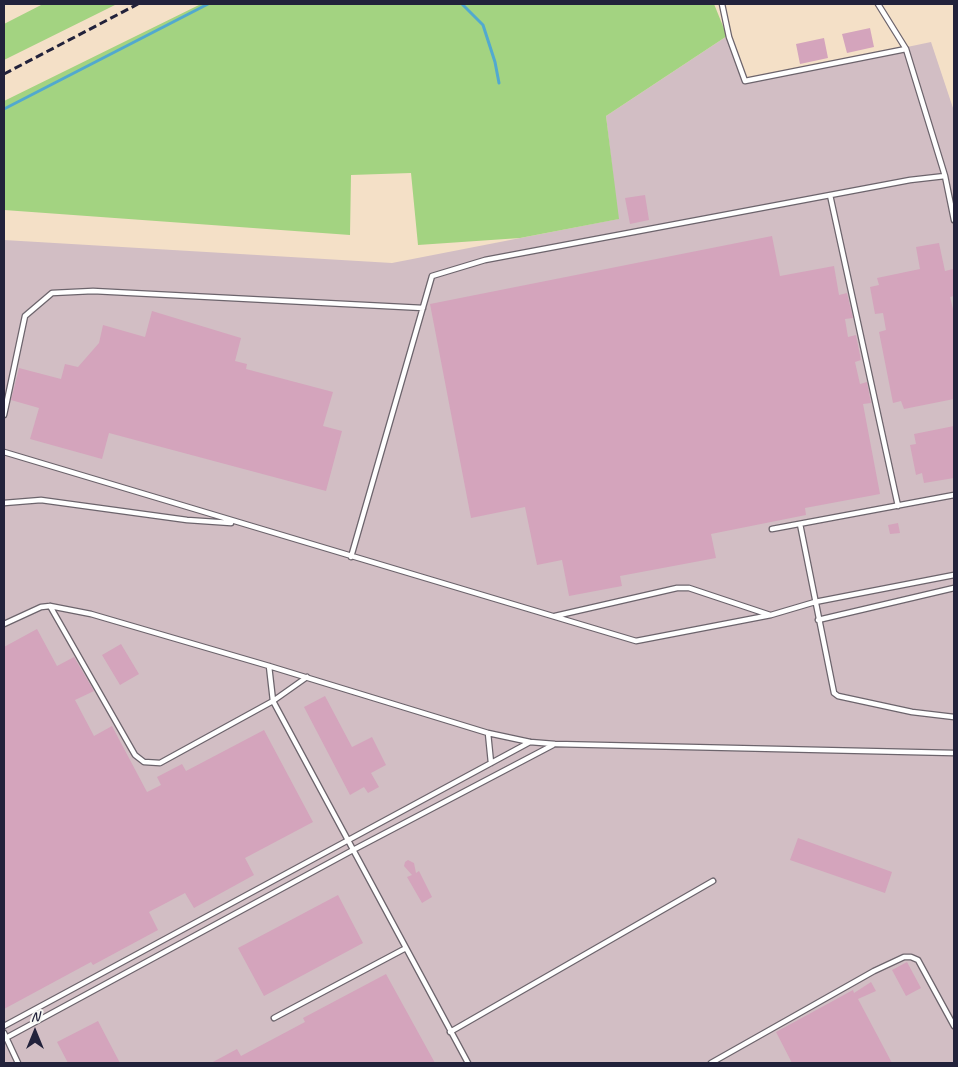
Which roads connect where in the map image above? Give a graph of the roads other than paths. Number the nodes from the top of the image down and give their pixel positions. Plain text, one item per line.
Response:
1 (722, 4) edge
2 (878, 4) edge
3 (906, 49) junction
4 (945, 176) junction
5 (830, 195) junction
6 (953, 207) edge
7 (954, 220) edge
8 (423, 308) junction
9 (4, 415) edge
10 (4, 452) edge
11 (954, 495) edge
12 (4, 503) edge
13 (898, 506) junction
14 (239, 523) junction
15 (800, 524) junction
16 (772, 529) dead end
17 (351, 557) junction
18 (954, 575) edge
19 (954, 588) edge
20 (815, 602) junction
21 (50, 606) junction
22 (770, 615) junction
23 (554, 616) junction
24 (818, 620) junction
25 (4, 624) edge
26 (270, 666) junction
27 (307, 677) junction
28 (273, 701) junction
29 (954, 717) edge
30 (488, 733) junction
31 (530, 742) junction
32 (555, 744) junction
33 (954, 752) edge
34 (491, 763) junction
35 (425, 798) junction
36 (431, 808) junction
37 (348, 841) junction
38 (353, 850) junction
39 (713, 881) dead end
40 (197, 922) junction
41 (203, 931) junction
42 (406, 948) junction
43 (131, 957) junction
44 (137, 968) junction
45 (62, 994) junction
46 (68, 1005) junction
47 (274, 1018) dead end
48 (4, 1026) edge
49 (954, 1026) edge
50 (450, 1032) junction
51 (5, 1037) edge
52 (18, 1063) edge
53 (468, 1063) edge
54 (711, 1063) edge

1 - 3 lane
2 - 3 lane
3 - 4 lane
4 - 5 lane
4 - 6 lane
5 - 8 lane
5 - 13 lane
6 - 7 lane
8 - 9 lane
8 - 17 lane
10 - 14 lane
11 - 13 lane
12 - 14 lane
13 - 15 lane
14 - 17 lane
15 - 16 lane
15 - 20 lane
17 - 23 lane
18 - 20 lane
19 - 24 lane
20 - 22 lane
20 - 24 lane
21 - 25 lane
21 - 26 lane
21 - 28 lane
22 - 23 lane
22 - 23 lane
24 - 29 lane
26 - 27 lane
26 - 28 lane
27 - 28 lane
27 - 30 lane
28 - 37 lane
30 - 31 lane
30 - 34 lane
31 - 32 lane
31 - 34 lane
32 - 33 lane
32 - 36 lane
34 - 35 lane
35 - 36 lane
35 - 37 lane
36 - 38 lane
37 - 38 lane
37 - 40 lane
38 - 41 lane
38 - 42 lane
39 - 50 lane
40 - 41 lane
40 - 43 lane
41 - 44 lane
42 - 47 lane
42 - 50 lane
43 - 44 lane
43 - 45 lane
44 - 46 lane
45 - 46 lane
45 - 48 lane
46 - 51 lane
49 - 54 lane
50 - 53 lane
51 - 52 lane

